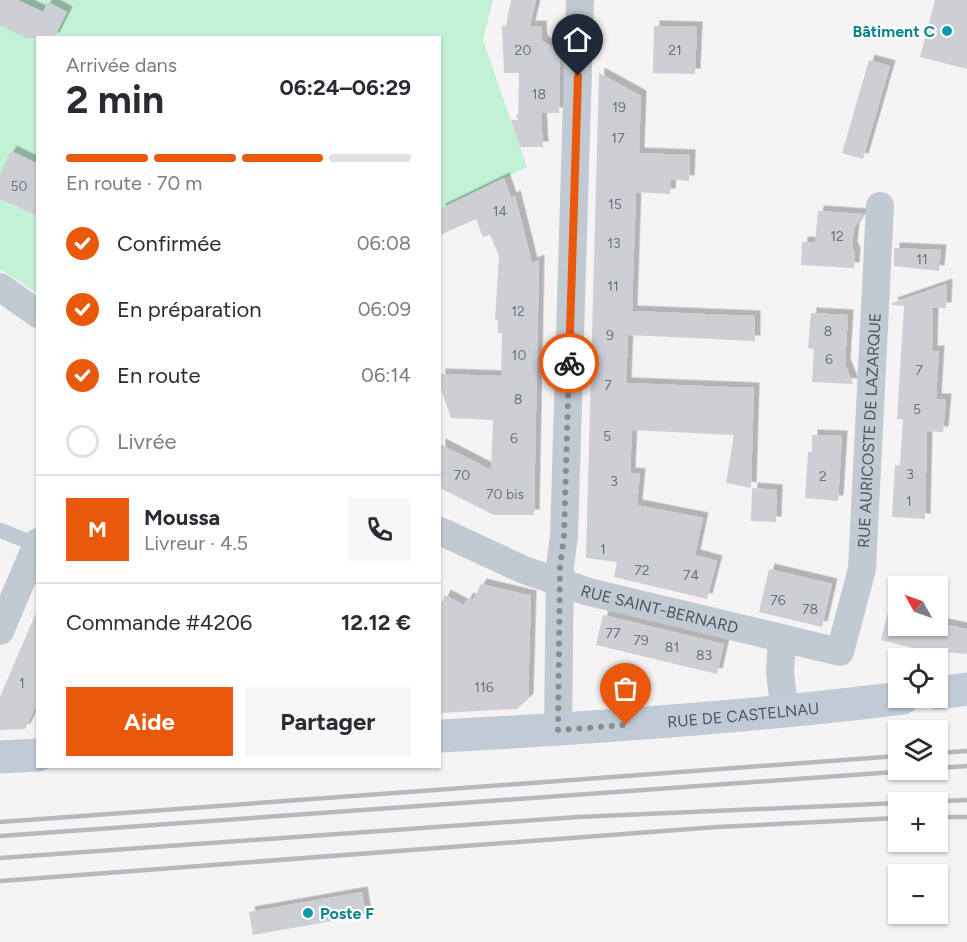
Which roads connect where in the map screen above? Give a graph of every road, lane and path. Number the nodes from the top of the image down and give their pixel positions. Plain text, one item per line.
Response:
1 (573, 2) edge
2 (880, 206) dead end
3 (0, 288) edge
4 (36, 313) edge
5 (0, 530) edge
6 (441, 531) edge
7 (36, 543) edge
8 (36, 545) edge
9 (560, 583) junction
10 (0, 629) edge
11 (782, 638) junction
12 (840, 652) joint
13 (967, 689) edge
14 (948, 692) edge
15 (888, 700) edge
16 (785, 712) junction
17 (558, 730) junction
18 (441, 736) edge
19 (36, 755) edge
20 (0, 757) edge

1 - 9 street
2 - 12 street, RUE AURICOSTE DE LAZARQUE
3 - 4 street
5 - 7 lane
6 - 9 street, RUE SAINT-BERNARD
8 - 10 street
9 - 11 street, RUE SAINT-BERNARD
9 - 17 street
11 - 12 street, RUE SAINT-BERNARD
11 - 16 street
13 - 14 street
15 - 16 street, RUE DE CASTELNAU
16 - 17 street, RUE DE CASTELNAU
17 - 18 street, RUE DE CASTELNAU
19 - 20 street

